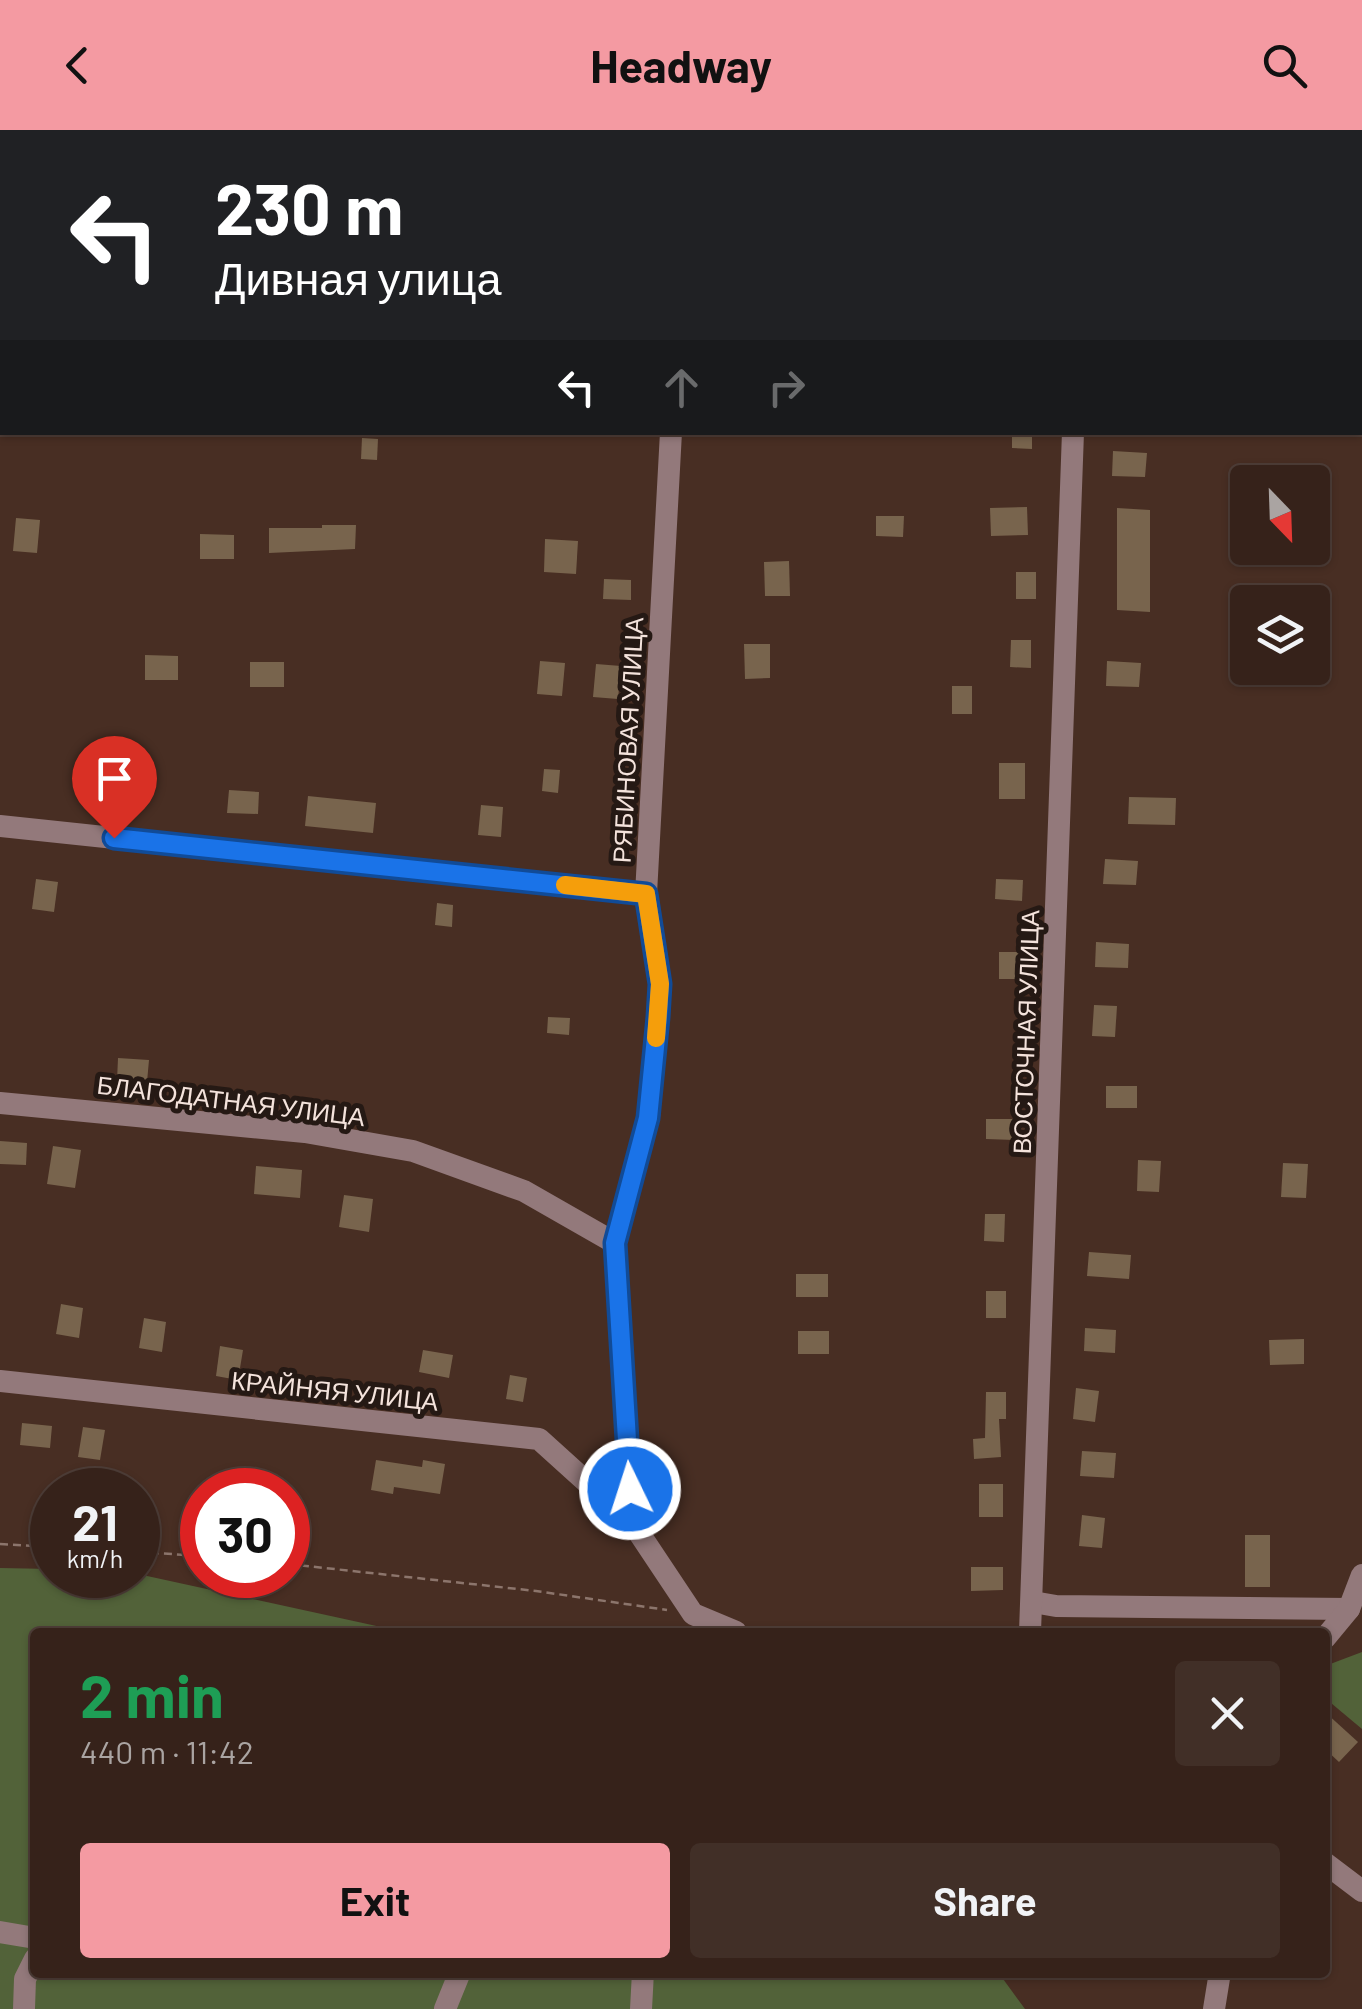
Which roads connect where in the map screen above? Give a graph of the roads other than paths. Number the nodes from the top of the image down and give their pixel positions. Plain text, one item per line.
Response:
1 (671, 435) edge
2 (1073, 435) edge
3 (0, 826) edge
4 (646, 894) junction
5 (0, 1103) edge
6 (615, 1243) junction
7 (0, 1381) edge
8 (633, 1524) junction
9 (1362, 1575) edge
10 (1033, 1602) junction
11 (1349, 1609) junction
12 (726, 1628) edge
13 (1030, 1628) edge
14 (1330, 1632) edge
15 (1330, 1867) edge
16 (1362, 1892) edge
17 (0, 1932) edge
18 (30, 1937) edge
19 (30, 1968) edge
20 (458, 1978) edge
21 (643, 1978) edge
22 (1219, 1978) edge
23 (24, 2009) edge
24 (445, 2009) edge
25 (640, 2009) edge
26 (1214, 2009) edge

1 - 4 street, РЯБИНОВАЯ УЛИЦА
2 - 10 street, ВОСТОЧНАЯ УЛИЦА
3 - 4 street
4 - 6 street, РЯБИНОВАЯ УЛИЦА
5 - 6 street, БЛАГОДАТНАЯ УЛИЦА
6 - 8 street, РЯБИНОВАЯ УЛИЦА
7 - 8 street, КРАЙНЯЯ УЛИЦА
8 - 12 street, КРАЙНЯЯ УЛИЦА
9 - 11 street
10 - 11 street
10 - 13 street, ВОСТОЧНАЯ УЛИЦА
11 - 14 street
15 - 16 street
17 - 18 street
19 - 23 street
20 - 24 street
21 - 25 street
22 - 26 street

